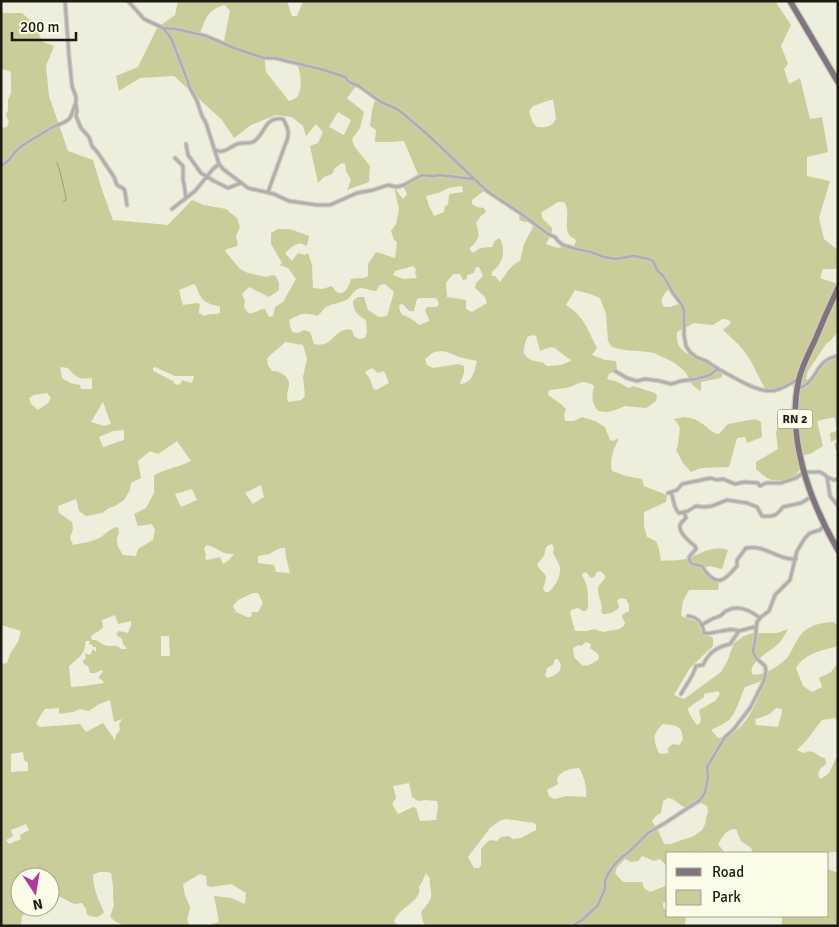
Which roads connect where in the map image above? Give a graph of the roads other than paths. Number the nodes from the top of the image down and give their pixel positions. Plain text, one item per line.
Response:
1 (65, 1) edge
2 (128, 1) edge
3 (790, 1) edge
4 (163, 28) junction
5 (835, 72) edge
6 (838, 82) edge
7 (75, 104) junction
8 (186, 144) dead end
9 (215, 150) junction
10 (175, 158) dead end
11 (219, 164) junction
12 (1, 166) edge
13 (207, 176) junction
14 (474, 179) junction
15 (241, 183) junction
16 (268, 192) junction
17 (186, 198) junction
18 (127, 205) dead end
19 (172, 209) dead end
20 (838, 288) edge
21 (838, 356) edge
22 (720, 370) junction
23 (614, 371) dead end
24 (799, 378) junction
25 (798, 386) junction
26 (837, 445) edge
27 (838, 449) edge
28 (804, 472) junction
29 (827, 477) junction
30 (838, 478) edge
31 (812, 497) junction
32 (838, 506) edge
33 (684, 512) junction
34 (824, 525) junction
35 (835, 540) edge
36 (838, 550) edge
37 (796, 559) junction
38 (688, 616) dead end
39 (760, 618) junction
40 (701, 625) junction
41 (756, 628) junction
42 (739, 630) junction
43 (681, 694) dead end
44 (572, 926) edge

1 - 7 street
2 - 4 street
3 - 5 main road
4 - 9 street
4 - 14 street
5 - 6 main road
7 - 12 street
7 - 18 street
8 - 13 street
9 - 11 street
9 - 16 street
10 - 17 street
11 - 13 street
11 - 15 street
13 - 15 street
13 - 17 street
14 - 16 street
14 - 22 street
15 - 16 street
17 - 19 street
20 - 24 main road, RN 2
21 - 25 street
22 - 23 street
22 - 24 street
24 - 25 main road, RN 2
25 - 28 main road, RN 2
26 - 27 street
28 - 29 street
28 - 31 main road, RN 2
28 - 33 street
29 - 30 street
29 - 32 street
31 - 33 street
31 - 34 main road, RN 2
33 - 37 street
34 - 35 main road, RN 2
34 - 37 street
35 - 36 main road, RN 2
37 - 39 street
38 - 40 street
39 - 40 street
39 - 41 street
40 - 42 street
41 - 42 street
41 - 44 street
42 - 43 street

